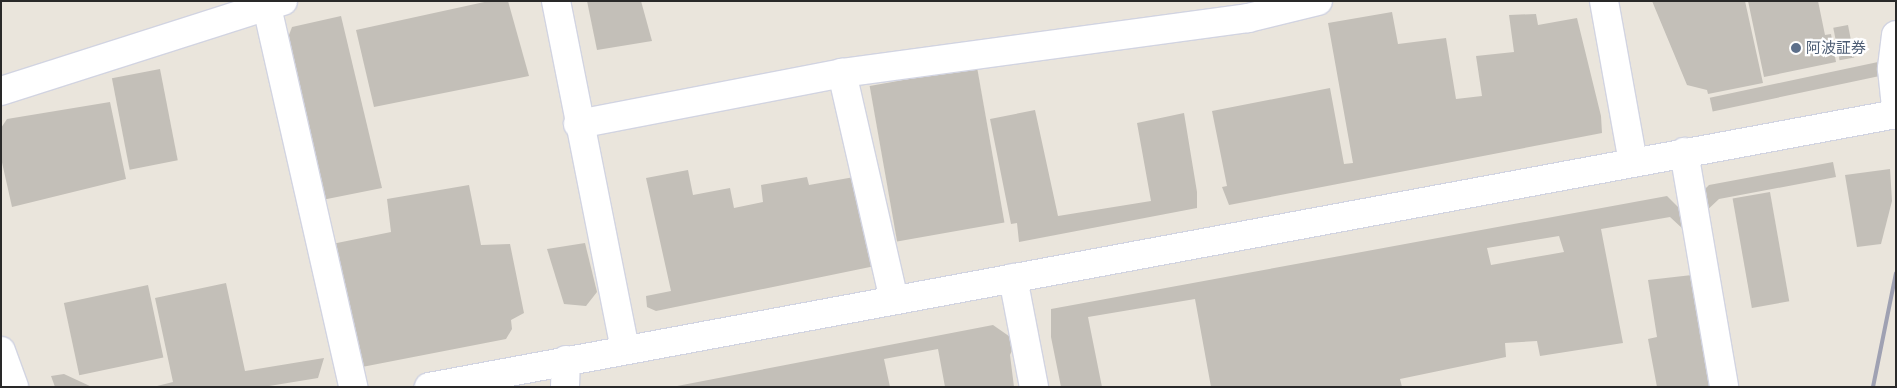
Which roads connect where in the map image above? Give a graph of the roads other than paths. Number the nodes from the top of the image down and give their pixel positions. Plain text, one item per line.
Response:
1 (556, 1) edge
2 (1318, 1) edge
3 (1604, 1) edge
4 (275, 4) edge
5 (239, 9) edge
6 (1896, 35) edge
7 (842, 73) junction
8 (1, 91) edge
9 (1896, 107) edge
10 (1896, 114) edge
11 (578, 124) junction
12 (1684, 152) junction
13 (1633, 162) junction
14 (1013, 278) junction
15 (894, 300) junction
16 (625, 349) junction
17 (1, 351) edge
18 (566, 373) edge
19 (14, 387) edge
20 (354, 387) edge
21 (429, 387) edge
22 (1034, 387) edge
23 (1724, 387) edge

1 - 11 street
2 - 7 street
3 - 13 street
4 - 5 street
4 - 20 street
5 - 8 street
6 - 9 street
7 - 11 street
7 - 15 street
10 - 12 street
11 - 16 street
12 - 13 street
12 - 23 street
13 - 14 street
14 - 15 street
14 - 22 street
15 - 16 street
16 - 18 street
17 - 19 street
18 - 21 street

